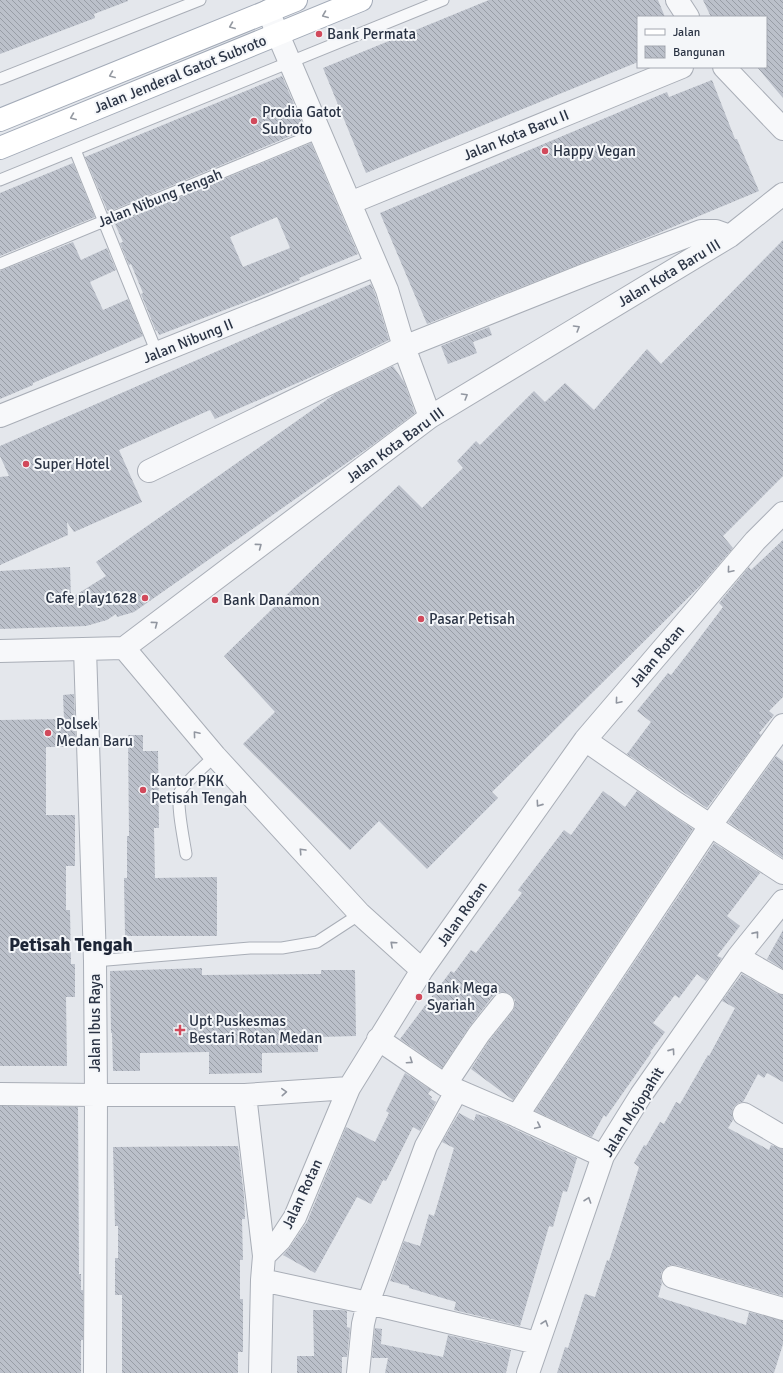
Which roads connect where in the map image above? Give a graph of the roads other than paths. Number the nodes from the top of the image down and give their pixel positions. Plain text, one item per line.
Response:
1 (200, 0) edge
2 (296, 0) edge
3 (361, 0) edge
4 (443, 0) edge
5 (677, 0) edge
6 (268, 11) junction
7 (687, 16) edge
8 (278, 34) junction
9 (290, 63) junction
10 (680, 68) edge
11 (725, 68) edge
12 (0, 79) edge
13 (0, 120) edge
14 (783, 129) edge
15 (320, 132) junction
16 (0, 148) edge
17 (75, 150) junction
18 (0, 180) edge
19 (783, 194) edge
20 (350, 203) junction
21 (103, 221) junction
22 (730, 236) junction
23 (0, 264) edge
24 (376, 265) junction
25 (404, 347) junction
26 (157, 353) junction
27 (0, 416) edge
28 (430, 417) junction
29 (149, 471) dead end
30 (783, 513) edge
31 (124, 648) junction
32 (85, 649) junction
33 (0, 651) edge
34 (783, 725) edge
35 (585, 740) junction
36 (215, 756) junction
37 (710, 826) junction
38 (186, 854) dead end
39 (783, 873) edge
40 (783, 901) edge
41 (360, 914) junction
42 (738, 957) junction
43 (95, 961) junction
44 (422, 970) junction
45 (783, 983) edge
46 (503, 1004) dead end
47 (378, 1039) junction
48 (349, 1088) junction
49 (451, 1088) junction
50 (0, 1094) edge
51 (96, 1095) junction
52 (245, 1095) junction
53 (744, 1114) dead end
54 (517, 1116) junction
55 (783, 1137) edge
56 (603, 1156) junction
57 (264, 1256) junction
58 (673, 1277) dead end
59 (262, 1280) junction
60 (368, 1302) junction
61 (783, 1309) edge
62 (538, 1344) junction
63 (95, 1373) edge
64 (260, 1373) edge
65 (358, 1373) edge
66 (528, 1373) edge

1 - 12 lane
2 - 6 main road, Jalan Jenderal Gatot Subroto
3 -> 8 main road, Jalan Jenderal Gatot Subroto
4 - 9 lane
5 - 7 street
6 - 8 street
6 -> 13 main road, Jalan Jenderal Gatot Subroto
8 - 9 street
8 -> 16 main road, Jalan Jenderal Gatot Subroto
9 - 15 street
9 - 17 lane
10 - 20 street, Jalan Kota Baru II
11 - 14 street
15 - 20 street
15 - 21 lane, Jalan Nibung Tengah
17 - 18 lane
17 - 21 lane
19 - 22 street, Jalan Kota Baru III
20 - 24 street
21 - 23 lane, Jalan Nibung Tengah
21 - 26 lane
22 - 25 street
28 -> 22 street, Jalan Kota Baru III
24 - 25 street
24 - 26 street, Jalan Nibung II
25 - 28 street
25 - 29 street
26 - 27 street, Jalan Nibung II
31 -> 28 street, Jalan Kota Baru III
30 -> 35 street, Jalan Rotan
31 - 32 street
36 -> 31 street
32 - 33 street
32 - 43 street, Jalan Ibus Raya
34 - 37 street
35 - 37 street
35 -> 44 street, Jalan Rotan
36 - 38 lane
41 -> 36 street
37 - 39 street
37 - 54 street
42 -> 40 street, Jalan Mojopahit
41 - 43 lane
44 -> 41 street
42 - 45 street
56 -> 42 street, Jalan Mojopahit
43 - 51 street, Jalan Ibus Raya
44 - 47 street, Jalan Rotan
46 - 49 street
47 - 48 street, Jalan Rotan
47 -> 49 street
52 -> 48 street
48 - 57 street, Jalan Rotan
49 - 54 street
49 - 60 street
50 - 51 street
51 - 52 street
51 - 63 street, Jalan Ibus Raya
52 - 57 street
53 - 55 street
54 -> 56 street
62 -> 56 street, Jalan Mojopahit
57 - 59 street
58 - 61 street
59 - 60 street
59 - 64 street
60 - 62 street
60 - 65 street
62 - 66 street, Jalan Mojopahit

